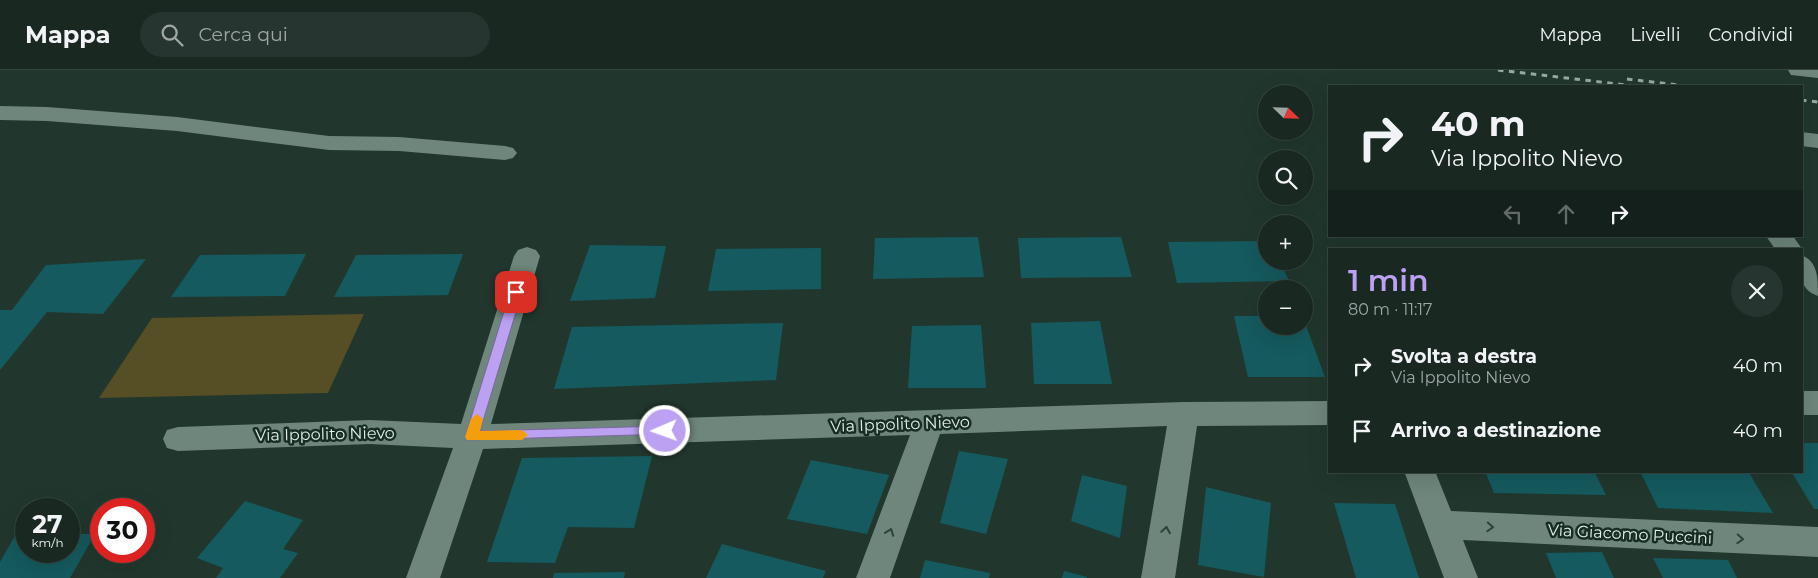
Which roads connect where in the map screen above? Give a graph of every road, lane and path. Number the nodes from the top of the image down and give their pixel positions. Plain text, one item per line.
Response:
1 (1799, 70) edge
2 (1818, 72) edge
3 (0, 113) edge
4 (1803, 139) edge
5 (1818, 141) edge
6 (505, 153) dead end
7 (1780, 237) edge
8 (1788, 248) edge
9 (527, 256) dead end
10 (1803, 267) edge
11 (1818, 286) edge
12 (1803, 403) edge
13 (1818, 403) edge
14 (1328, 413) edge
15 (1184, 414) junction
16 (929, 424) junction
17 (472, 437) junction
18 (178, 439) dead end
19 (1420, 473) edge
20 (1442, 525) junction
21 (1818, 542) edge
22 (422, 578) edge
23 (873, 578) edge
24 (1158, 578) edge
25 (1461, 578) edge

1 - 2 street
3 - 6 street
4 - 5 street
7 - 8 street
9 - 17 street
10 - 11 street
12 - 13 street
14 - 15 street, Via Ippolito Nievo
15 - 16 street, Via Ippolito Nievo
24 -> 15 street
16 - 17 street, Via Ippolito Nievo
23 -> 16 street
17 - 18 street, Via Ippolito Nievo
17 - 22 street
19 - 20 street
20 -> 21 street, Via Giacomo Puccini
20 - 25 street

